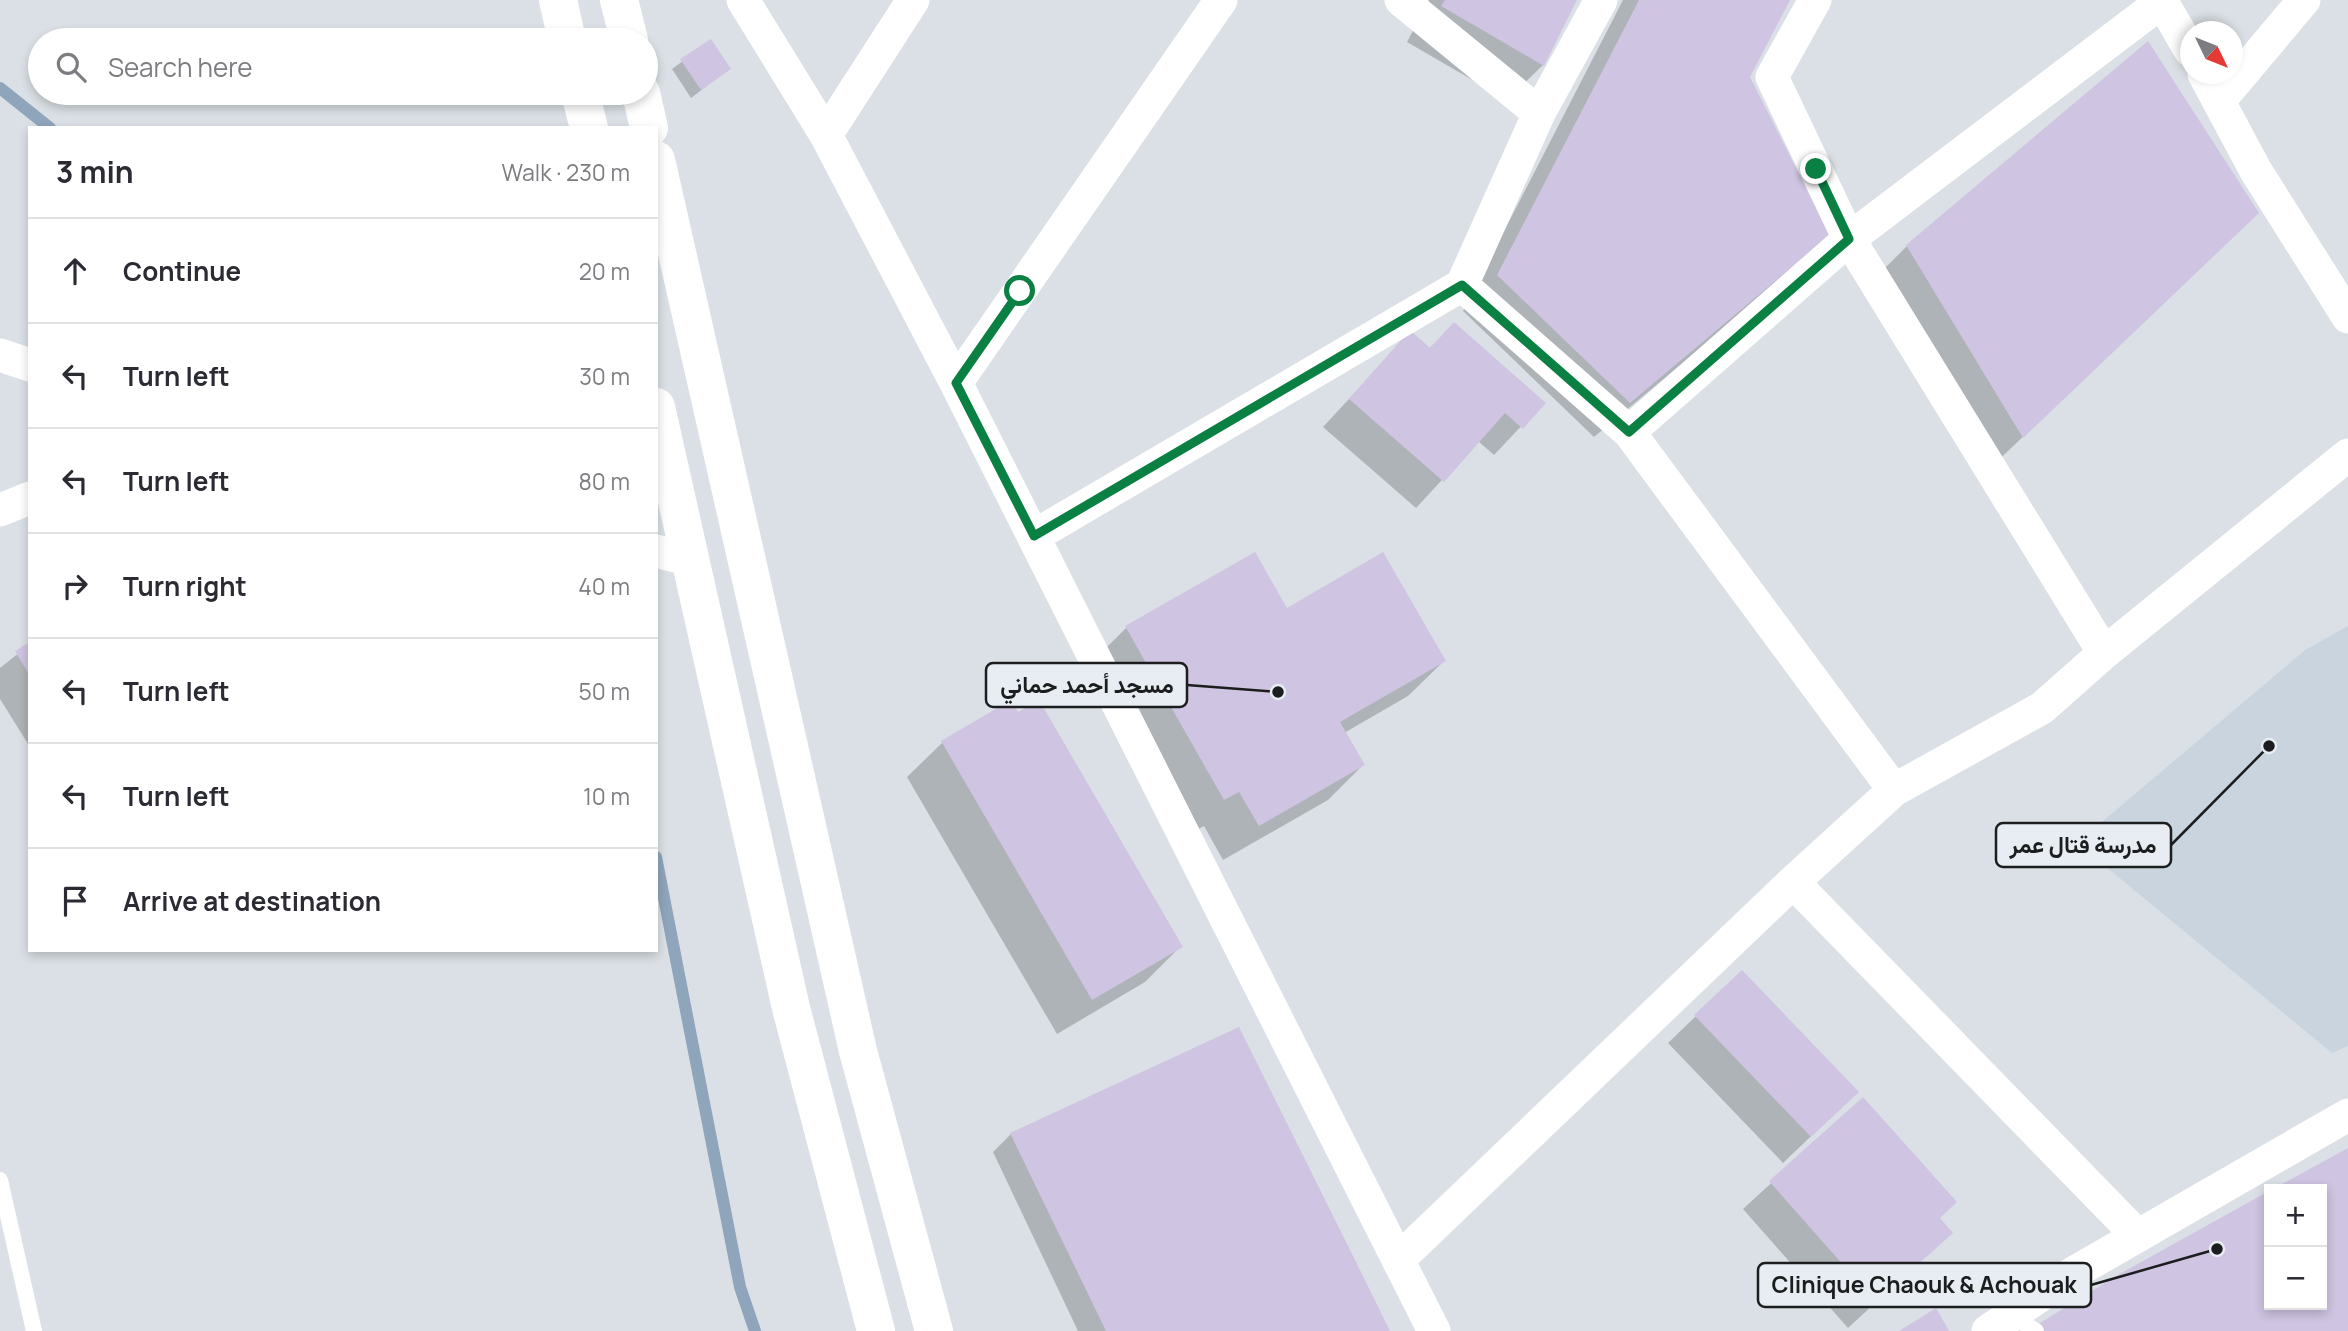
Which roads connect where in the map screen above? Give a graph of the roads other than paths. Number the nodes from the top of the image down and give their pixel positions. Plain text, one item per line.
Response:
1 (558, 0) edge
2 (619, 0) edge
3 (743, 0) edge
4 (913, 0) edge
5 (1221, 0) edge
6 (1601, 0) edge
7 (1815, 0) edge
8 (2304, 0) edge
9 (2162, 1) edge
10 (1414, 4) edge
11 (565, 28) edge
12 (626, 28) edge
13 (2180, 32) edge
14 (2212, 87) edge
15 (583, 105) edge
16 (644, 105) edge
17 (1539, 113) junction
18 (588, 126) edge
19 (649, 126) edge
20 (826, 135) junction
21 (658, 169) edge
22 (1849, 239) junction
23 (1462, 285) junction
24 (2348, 317) edge
25 (0, 355) edge
26 (28, 364) edge
27 (956, 383) junction
28 (658, 424) edge
29 (1629, 432) junction
30 (2348, 455) edge
31 (28, 499) edge
32 (0, 510) edge
33 (1034, 536) junction
34 (673, 555) edge
35 (2104, 653) junction
36 (1894, 790) junction
37 (1793, 882) junction
38 (2348, 1115) edge
39 (0, 1180) edge
40 (2138, 1236) junction
41 (1398, 1260) junction
42 (2011, 1325) edge
43 (34, 1331) edge
44 (876, 1331) edge
45 (934, 1331) edge
46 (1434, 1331) edge

1 - 11 highway
2 - 12 highway
3 - 20 street
4 - 20 street
5 - 27 street
6 - 17 street
7 - 22 street
8 - 14 street
9 - 13 street
9 - 22 street
10 - 17 street
14 - 24 street
15 - 18 highway
16 - 19 highway
17 - 23 street
20 - 27 street
21 - 45 highway
22 - 29 street
22 - 35 street
23 - 29 street
23 - 33 street
25 - 26 street
27 - 33 street
28 - 34 highway
29 - 36 street
30 - 35 street
31 - 32 street
33 - 41 street
34 - 44 highway
35 - 36 street
36 - 37 street
37 - 40 street
37 - 41 street
38 - 40 street
39 - 43 lane
40 - 42 street
41 - 46 street

